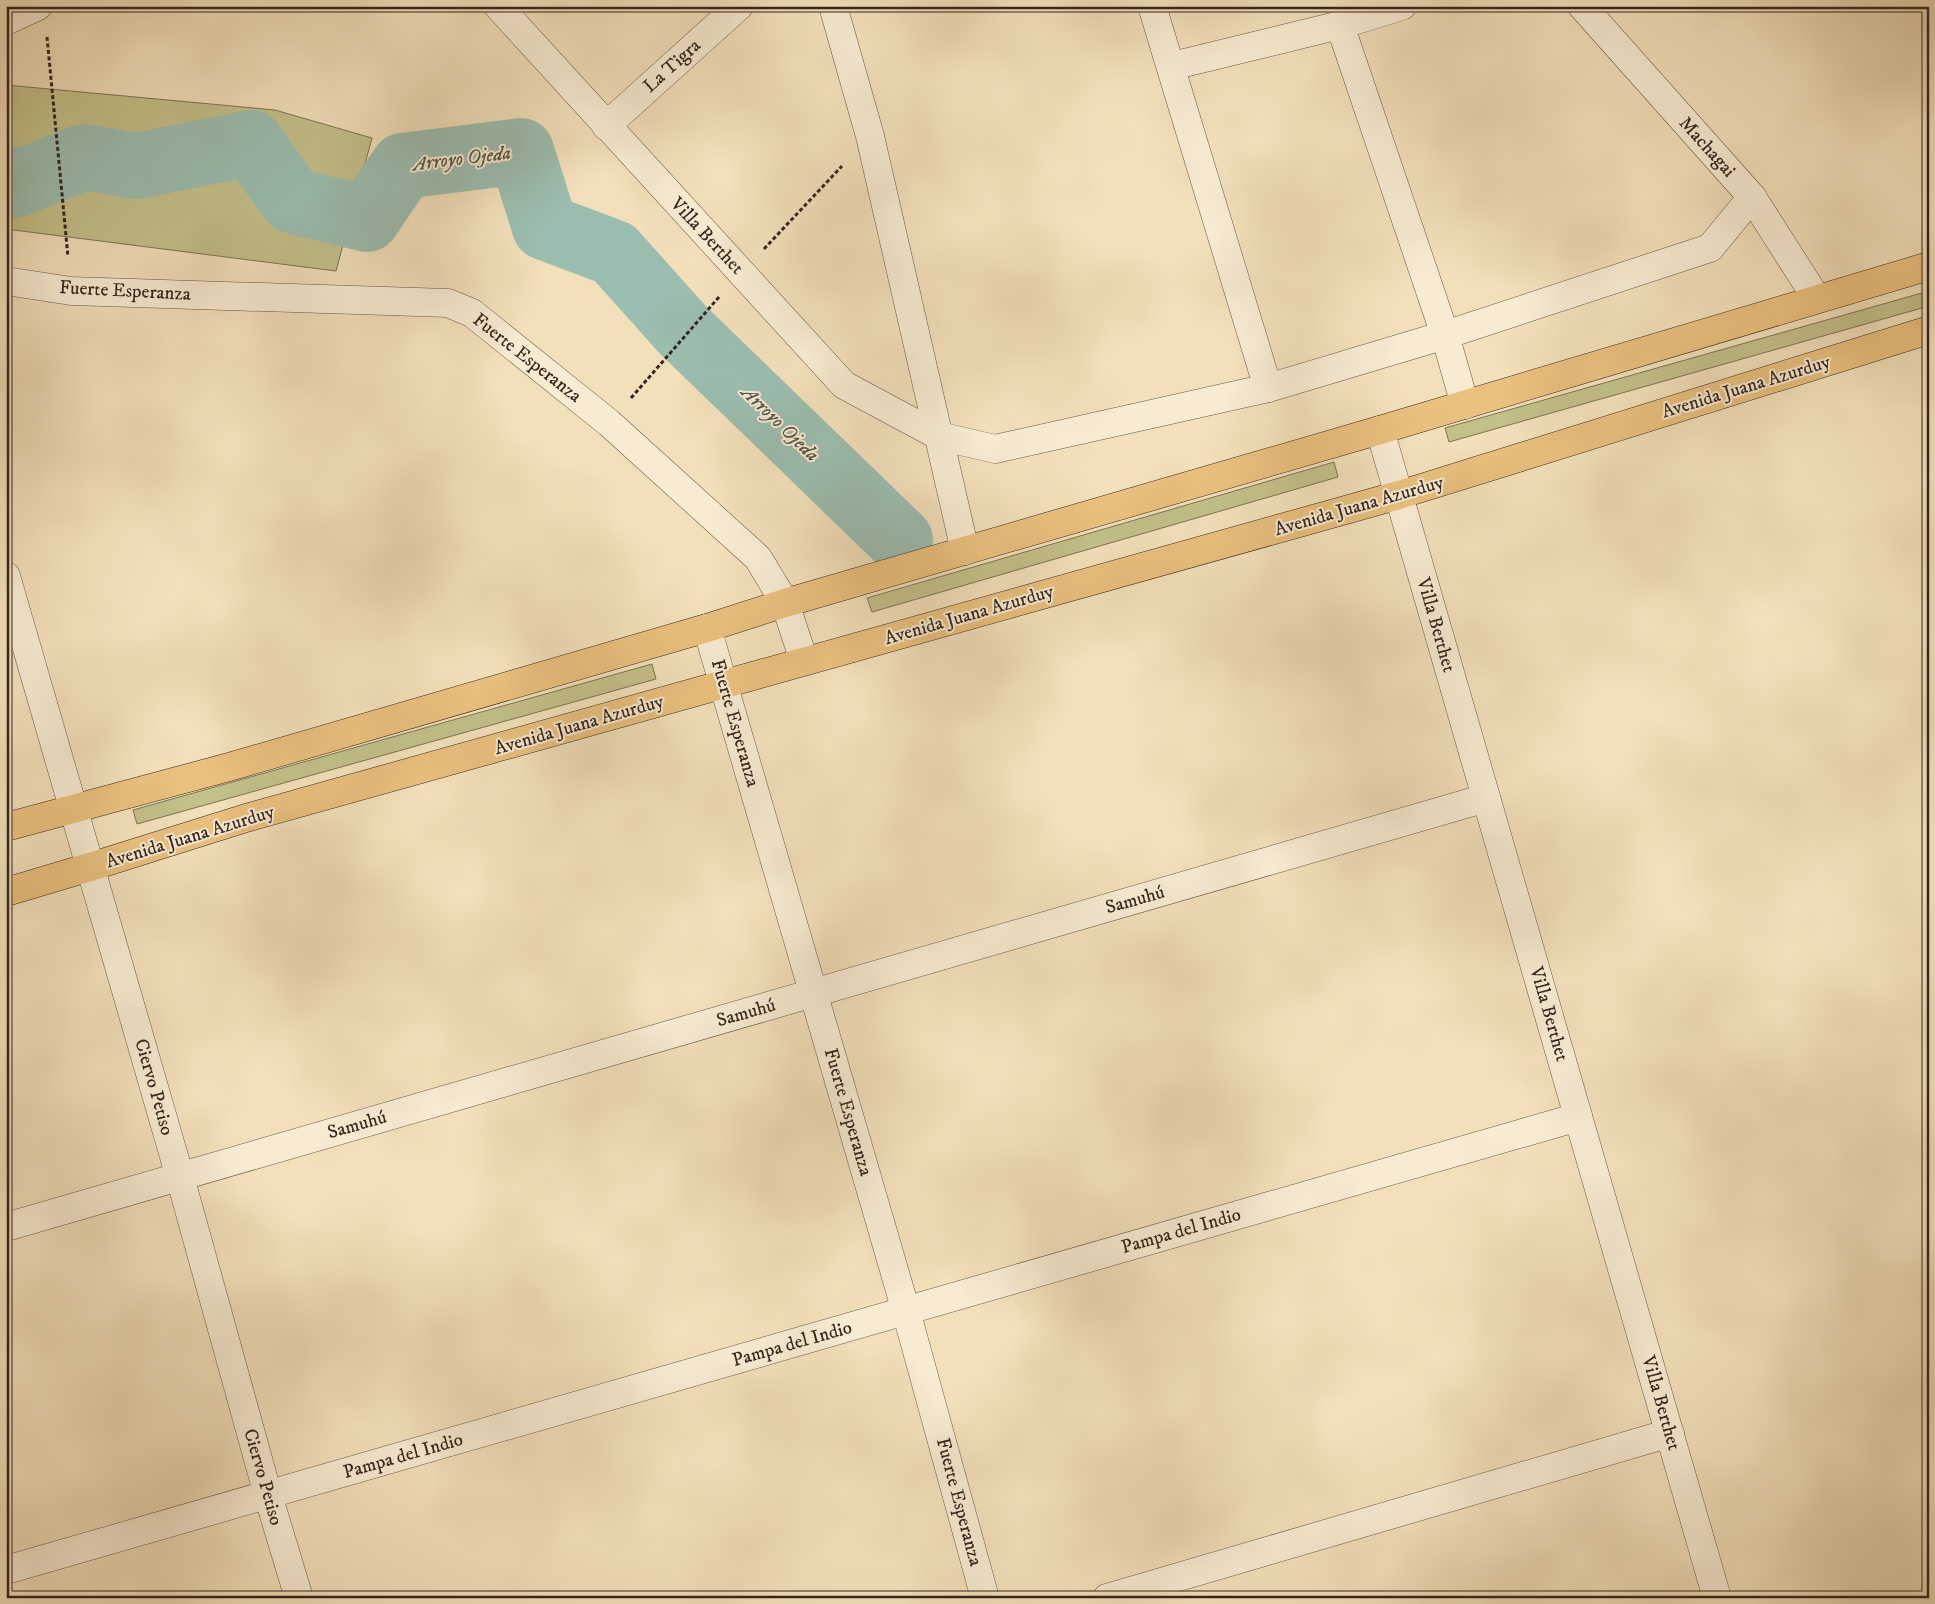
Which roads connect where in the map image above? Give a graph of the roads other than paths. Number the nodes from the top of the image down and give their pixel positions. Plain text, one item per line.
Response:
1 (38, 6) edge
2 (739, 6) edge
3 (833, 6) edge
4 (1152, 6) edge
5 (1402, 6) edge
6 (1582, 6) edge
7 (511, 11) edge
8 (6, 21) edge
9 (1340, 25) junction
10 (1172, 66) junction
11 (606, 126) junction
12 (1752, 197) junction
13 (1929, 266) edge
14 (6, 281) edge
15 (1816, 299) junction
16 (1929, 330) edge
17 (1445, 335) junction
18 (1268, 388) junction
19 (1465, 405) junction
20 (1380, 430) junction
21 (939, 436) junction
22 (1399, 495) junction
23 (965, 551) junction
24 (6, 576) edge
25 (785, 604) junction
26 (707, 628) junction
27 (804, 661) junction
28 (724, 684) junction
29 (1486, 798) junction
30 (74, 808) junction
31 (6, 827) edge
32 (90, 867) junction
33 (6, 892) edge
34 (814, 993) junction
35 (1578, 1117) junction
36 (180, 1177) junction
37 (6, 1227) edge
38 (906, 1311) junction
39 (1670, 1433) junction
40 (268, 1495) junction
41 (6, 1570) edge
42 (299, 1598) edge
43 (985, 1598) edge
44 (1108, 1598) edge
45 (1717, 1598) edge

1 - 8 street
2 - 11 street, La Tigra
3 - 21 street
4 - 10 street
5 - 9 street
6 - 12 street, Machagai
7 - 11 street, Villa Berthet
9 - 10 street
9 - 17 street
10 - 18 street
11 - 21 street, Villa Berthet
12 - 15 street, Machagai
12 - 17 street, Villa Berthet
13 - 15 main road
14 - 25 street, Fuerte Esperanza
15 - 19 main road
16 - 22 main road, Avenida Juana Azurduy
17 - 18 street, Villa Berthet
17 - 19 street
18 - 21 street, Villa Berthet
19 - 20 main road
20 - 22 street, Villa Berthet
20 - 23 main road
21 - 23 street
22 - 27 main road, Avenida Juana Azurduy
22 - 29 street, Villa Berthet
23 - 25 main road
24 - 30 street, Ciervo Petiso
25 - 26 main road
25 - 27 street, Fuerte Esperanza
26 - 28 street, Fuerte Esperanza
26 - 30 main road
27 - 28 main road, Avenida Juana Azurduy
28 - 32 main road, Avenida Juana Azurduy
28 - 34 street, Fuerte Esperanza
29 - 34 street, Samuhú
29 - 35 street, Villa Berthet
30 - 31 main road
30 - 32 street, Ciervo Petiso
32 - 33 main road, Avenida Juana Azurduy
32 - 36 street, Ciervo Petiso
34 - 36 street, Samuhú
34 - 38 street, Fuerte Esperanza
35 - 38 street, Pampa del Indio
35 - 39 street, Villa Berthet
36 - 37 street, Samuhú
36 - 40 street, Ciervo Petiso
38 - 40 street, Pampa del Indio
38 - 43 street, Fuerte Esperanza
39 - 44 street
39 - 45 street, Villa Berthet
40 - 41 street, Pampa del Indio
40 - 42 street, Ciervo Petiso

